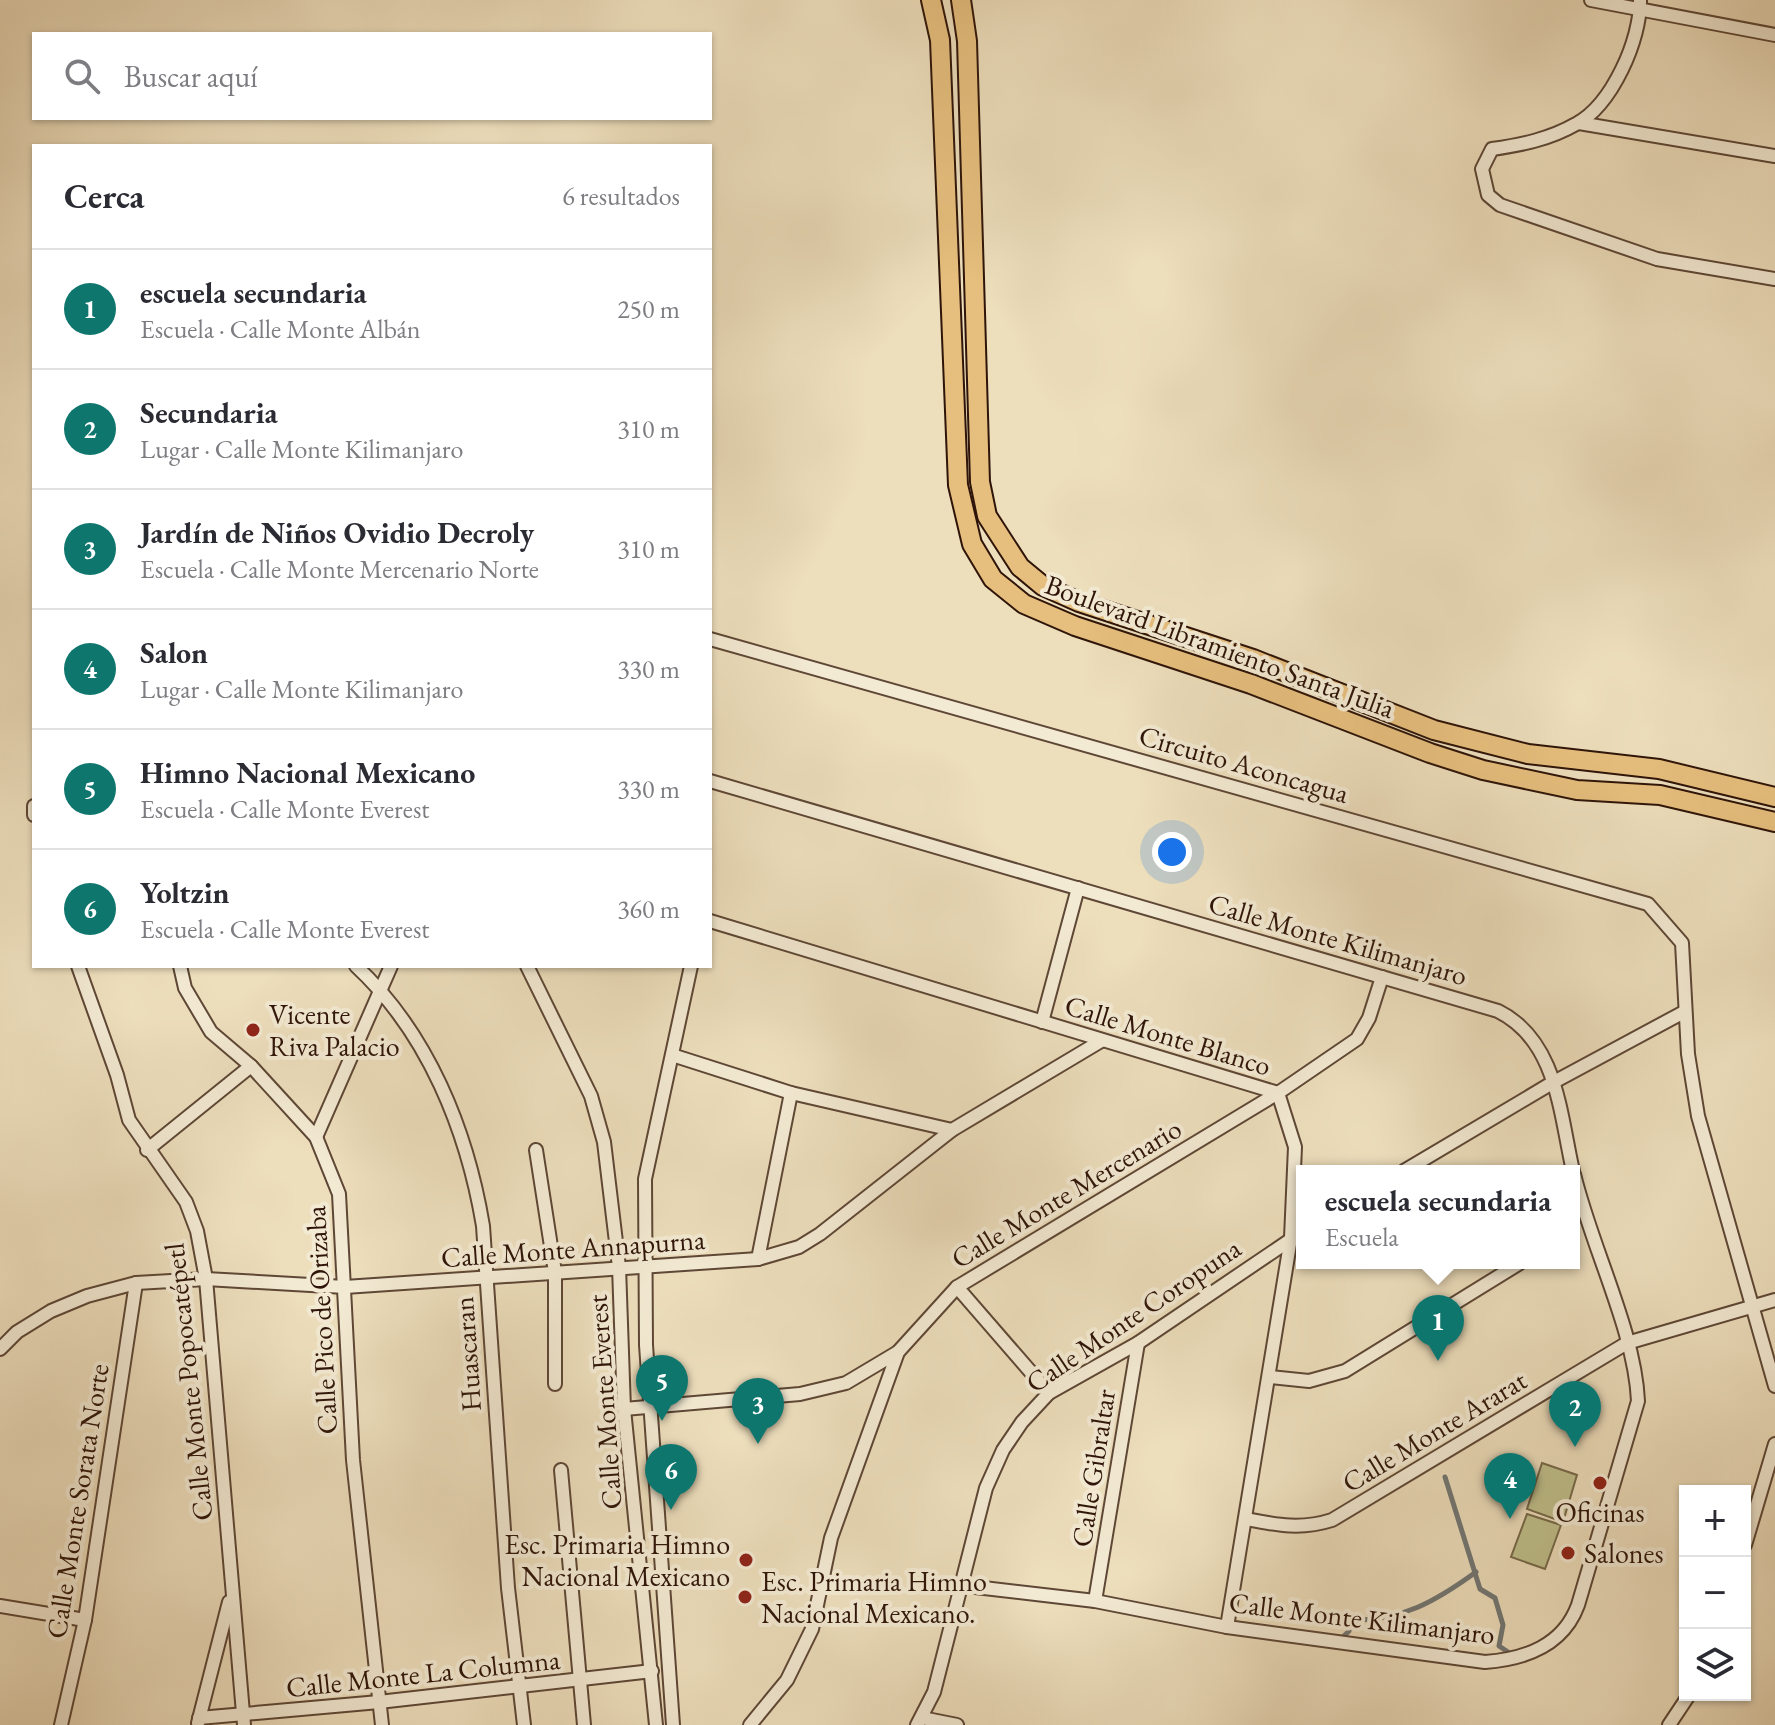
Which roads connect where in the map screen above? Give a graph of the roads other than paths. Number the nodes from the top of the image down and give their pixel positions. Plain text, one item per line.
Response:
1 (931, 0) edge
2 (961, 0) edge
3 (1591, 0) edge
4 (1640, 6) edge
5 (1775, 35) edge
6 (1579, 123) junction
7 (1775, 156) edge
8 (1775, 279) edge
9 (712, 640) edge
10 (712, 782) edge
11 (1775, 797) edge
12 (1775, 822) edge
13 (1078, 888) junction
14 (712, 922) edge
15 (79, 968) edge
16 (180, 968) edge
17 (358, 968) edge
18 (390, 968) edge
19 (528, 968) edge
20 (691, 968) edge
21 (1382, 977) junction
22 (380, 990) junction
23 (1684, 1012) junction
24 (1042, 1022) junction
25 (1101, 1041) junction
26 (672, 1055) junction
27 (251, 1066) junction
28 (1552, 1083) junction
29 (791, 1093) junction
30 (1278, 1093) junction
31 (952, 1130) junction
32 (316, 1137) junction
33 (147, 1150) junction
34 (536, 1150) dead end
35 (1414, 1165) edge
36 (1572, 1165) edge
37 (1296, 1191) edge
38 (1580, 1227) edge
39 (1296, 1236) edge
40 (1296, 1240) edge
41 (758, 1259) junction
42 (619, 1267) junction
43 (643, 1267) junction
44 (1510, 1269) edge
45 (555, 1272) junction
46 (487, 1278) junction
47 (206, 1279) junction
48 (136, 1283) junction
49 (345, 1287) junction
50 (957, 1287) junction
51 (1775, 1300) edge
52 (1751, 1307) junction
53 (1138, 1343) junction
54 (1627, 1343) junction
55 (0, 1349) edge
56 (898, 1352) junction
57 (1270, 1377) junction
58 (555, 1384) dead end
59 (1775, 1386) edge
60 (1049, 1393) junction
61 (651, 1407) junction
62 (624, 1409) junction
63 (1775, 1444) edge
64 (561, 1470) dead end
65 (1246, 1519) junction
66 (1751, 1525) edge
67 (958, 1585) junction
68 (232, 1591) junction
69 (1095, 1601) junction
70 (0, 1606) edge
71 (85, 1620) junction
72 (1227, 1627) junction
73 (652, 1671) junction
74 (583, 1680) junction
75 (519, 1686) junction
76 (1685, 1701) edge
77 (379, 1702) junction
78 (244, 1720) edge
79 (198, 1722) edge
80 (920, 1722) edge
81 (61, 1725) edge
82 (382, 1725) edge
83 (524, 1725) edge
84 (584, 1725) edge
85 (656, 1725) edge
86 (673, 1725) edge
87 (750, 1725) edge
88 (957, 1725) edge
89 (1669, 1725) edge

1 - 12 main road, Boulevard Libramiento Santa Julia
2 - 11 main road, Boulevard Libramiento Santa Julia
3 - 4 street
4 - 5 street
4 - 6 street
6 - 7 street
6 - 8 street
9 - 23 street, Circuito Aconcagua
10 - 13 street, Calle Monte Kilimanjaro
13 - 21 street, Calle Monte Kilimanjaro
13 - 24 street
14 - 24 street, Calle Monte Blanco
15 - 33 street, Calle Monte Popocatépetl
16 - 27 street, Calle Pico de Orizaba
17 - 22 street, Huascaran
18 - 22 street
19 - 42 street, Calle Monte Everest
20 - 26 street, Calle Monte Everest
21 - 28 street, Calle Monte Kilimanjaro
21 - 30 street, Calle Monte Mercenario
22 - 32 street
22 - 46 street, Huascaran
23 - 28 street
23 - 52 street, Circuito Aconcagua
24 - 25 street, Calle Monte Blanco
25 - 30 street, Calle Monte Blanco
25 - 31 street, Calle Monte Annapurna
26 - 29 street
26 - 43 street, Calle Monte Everest
27 - 32 street, Calle Pico de Orizaba
27 - 33 street
28 - 35 street
28 - 36 street, Calle Monte Kilimanjaro
29 - 31 street
29 - 41 street
30 - 37 street, Calle Monte Blanco
30 - 50 street, Calle Monte Mercenario
31 - 41 street, Calle Monte Annapurna
32 - 49 street, Calle Pico de Orizaba
33 - 47 street, Calle Monte Popocatépetl
34 - 45 street
38 - 54 street, Calle Monte Kilimanjaro
39 - 53 street, Calle Monte Coropuna
40 - 57 street, Calle Monte Blanco
41 - 43 street, Calle Monte Annapurna
42 - 43 street, Calle Monte Annapurna
42 - 45 street, Calle Monte Annapurna
42 - 62 street, Calle Monte Everest
43 - 61 street, Calle Monte Everest
44 - 57 street
45 - 46 street, Calle Monte Annapurna
45 - 58 street
46 - 49 street, Calle Monte Annapurna
46 - 75 street, Huascaran
47 - 48 street, Calle Monte Annapurna
47 - 49 street, Calle Monte Annapurna
47 - 68 street, Calle Monte Popocatépetl
48 - 55 street, Calle Monte Annapurna
48 - 71 street, Calle Monte Sorata Norte
49 - 77 street, Calle Pico de Orizaba
50 - 56 street, Calle Monte Mercenario
50 - 60 street
51 - 52 street, Calle Monte Ararat
52 - 54 street, Calle Monte Ararat
52 - 59 street, Circuito Aconcagua
53 - 60 street, Calle Monte Coropuna
53 - 69 street, Calle Gibraltar
54 - 65 street, Calle Monte Ararat
54 - 72 street, Calle Monte Kilimanjaro
56 - 61 street
56 - 87 street, Calle Monte Mercenario
57 - 65 street, Calle Monte Blanco
60 - 67 street, Calle Monte Coropuna
61 - 62 street
61 - 86 street, Calle Monte Everest
62 - 73 street, Calle Monte Everest
63 - 66 street
64 - 74 street
65 - 72 street, Calle Monte Blanco
67 - 69 street, Calle Monte Kilimanjaro
67 - 80 street, Calle Monte Coropuna
68 - 78 street, Calle Monte Popocatépetl
68 - 79 street
69 - 72 street, Calle Monte Kilimanjaro
70 - 71 street
71 - 81 street, Calle Monte Sorata Norte
73 - 74 street, Calle Monte La Columna
73 - 85 street, Calle Monte Everest
74 - 75 street, Calle Monte La Columna
74 - 84 street
75 - 77 street, Calle Monte La Columna
75 - 83 street, Huascaran
76 - 89 street
77 - 78 street, Calle Monte La Columna
77 - 82 street, Calle Pico de Orizaba
78 - 79 street, Calle Monte La Columna
80 - 88 street

